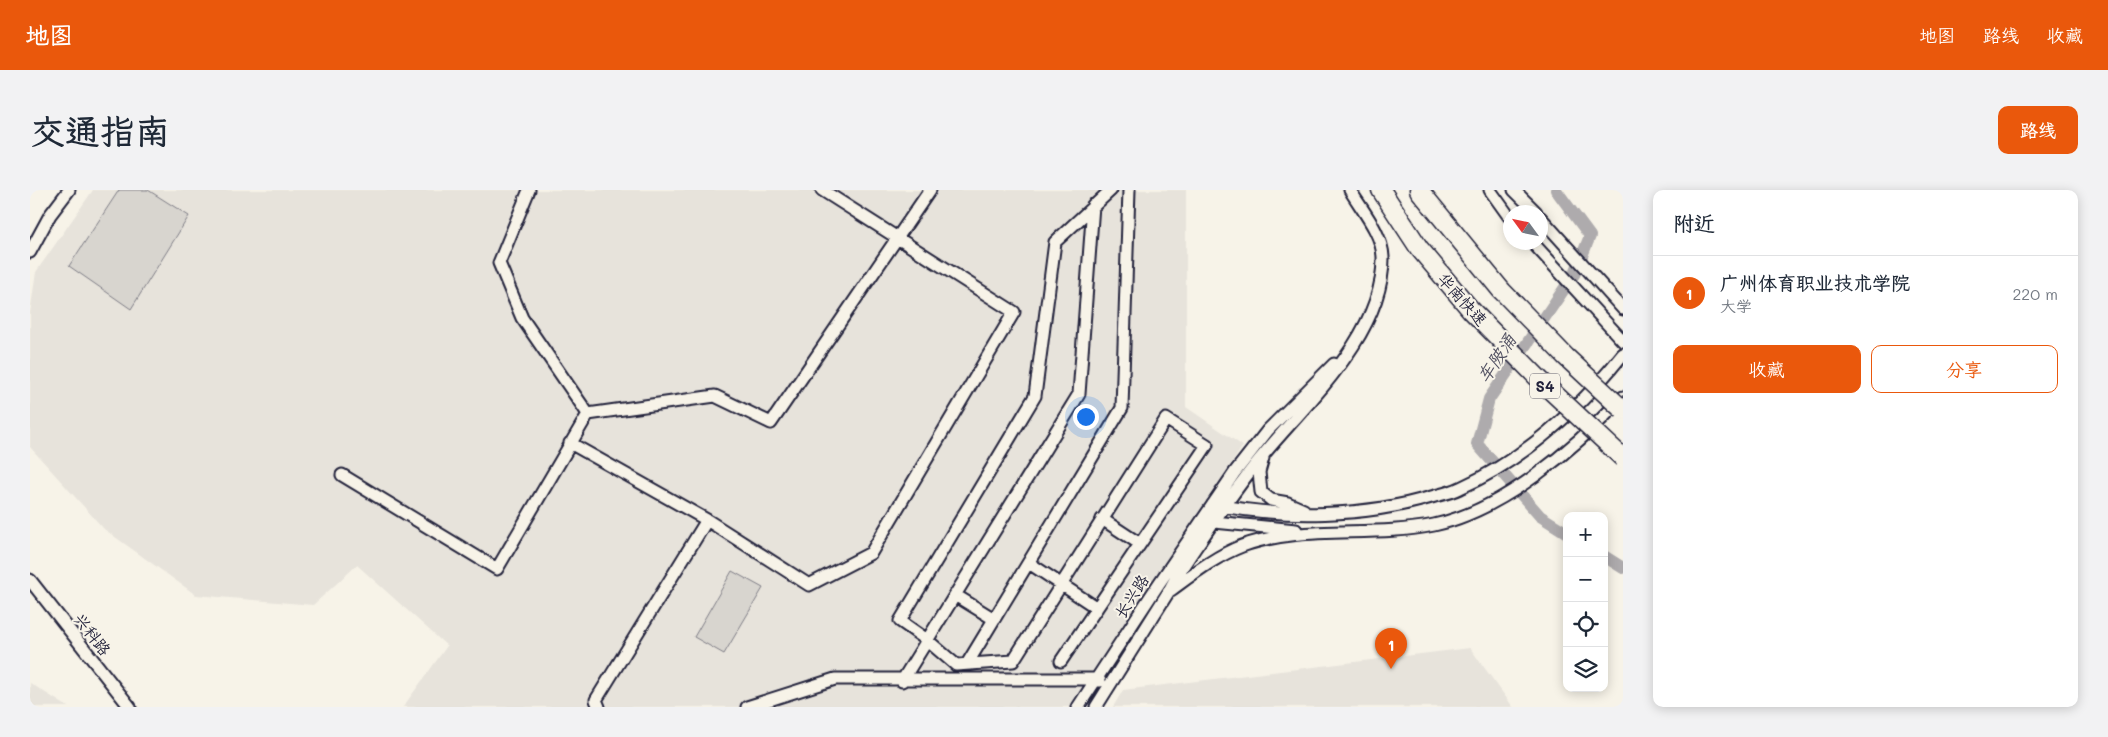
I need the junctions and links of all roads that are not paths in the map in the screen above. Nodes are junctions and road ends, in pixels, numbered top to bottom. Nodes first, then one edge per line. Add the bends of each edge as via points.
1 (69, 190) edge
2 (529, 190) edge
3 (822, 190) edge
4 (930, 190) edge
5 (1111, 190) edge
6 (1129, 190) edge
7 (1350, 190) edge
8 (1381, 190) edge
9 (1419, 190) edge
10 (1490, 190) edge
11 (1514, 190) edge
12 (1093, 205) junction
13 (1529, 205) edge
14 (1503, 208) edge
15 (1548, 226) edge
16 (896, 237) junction
17 (1539, 250) edge
18 (30, 252) edge
19 (1608, 292) junction
20 (1623, 296) edge
21 (1623, 309) edge
22 (1623, 340) edge
23 (1352, 348) junction
24 (1623, 354) edge
25 (1623, 397) edge
26 (1623, 410) edge
27 (588, 414) junction
28 (570, 444) junction
29 (1264, 454) junction
30 (1623, 458) edge
31 (342, 475) dead end
32 (1218, 505) junction
33 (1312, 513) junction
34 (1102, 519) junction
35 (1209, 519) junction
36 (706, 520) junction
37 (1320, 533) junction
38 (1140, 544) junction
39 (1028, 563) junction
40 (30, 580) edge
41 (1061, 585) junction
42 (1169, 591) junction
43 (955, 595) junction
44 (1097, 608) junction
45 (994, 619) junction
46 (927, 640) junction
47 (1061, 662) dead end
48 (967, 664) junction
49 (1096, 679) junction
50 (902, 681) junction
51 (1110, 684) junction
52 (130, 707) edge
53 (599, 707) edge
54 (747, 707) edge
55 (1078, 707) edge
56 (1096, 707) edge

1 - 18 street via 50,215
2 - 27 street via 500,263 522,318
3 - 16 street
4 - 16 street
5 - 12 street
6 - 39 street via 1122,408
7 - 23 street via 1379,239 1383,256 1375,299
8 - 30 highway, 华南快速 / S4, bridge via 1419,248 1471,310 1547,388
9 - 26 highway, S4, bridge via 1501,290
10 - 14 street
11 - 13 street
12 - 43 street via 1079,394
12 - 46 street via 1055,242 1036,396 900,621
15 - 19 street
16 - 27 street via 772,423 716,396
16 - 36 street via 1014,312 871,553 809,585
17 - 22 street
19 - 20 street
19 - 21 street
23 - 29 street via 1328,381
23 - 32 street via 1268,430
24 - 33 street via 1563,421 1502,465 1460,489 1408,504
25 - 37 street via 1577,442 1527,481 1472,512 1434,525 1361,533
27 - 28 street
28 - 31 street via 497,569
28 - 36 street
29 - 32 street
29 - 33 street via 1259,472 1261,492 1271,500
32 - 33 street via 1241,510
32 - 35 street, 长兴路
34 - 38 street
34 - 38 street via 1166,419 1206,445
34 - 41 street
35 - 37 street
35 - 42 street, 长兴路
35 - 49 street, 长兴路
36 - 53 street via 596,700
37 - 42 street via 1279,536 1242,547 1212,562
38 - 44 street
39 - 41 street
39 - 45 street
40 - 52 street, 兴科路
41 - 44 street
41 - 48 street via 1013,661
42 - 51 street, 长兴路
43 - 45 street
43 - 46 street
44 - 47 street
45 - 48 street
46 - 48 street via 956,666
46 - 50 street
49 - 50 street
49 - 51 street
49 - 55 street, 长兴路
50 - 54 street via 835,679
51 - 56 street, 长兴路

